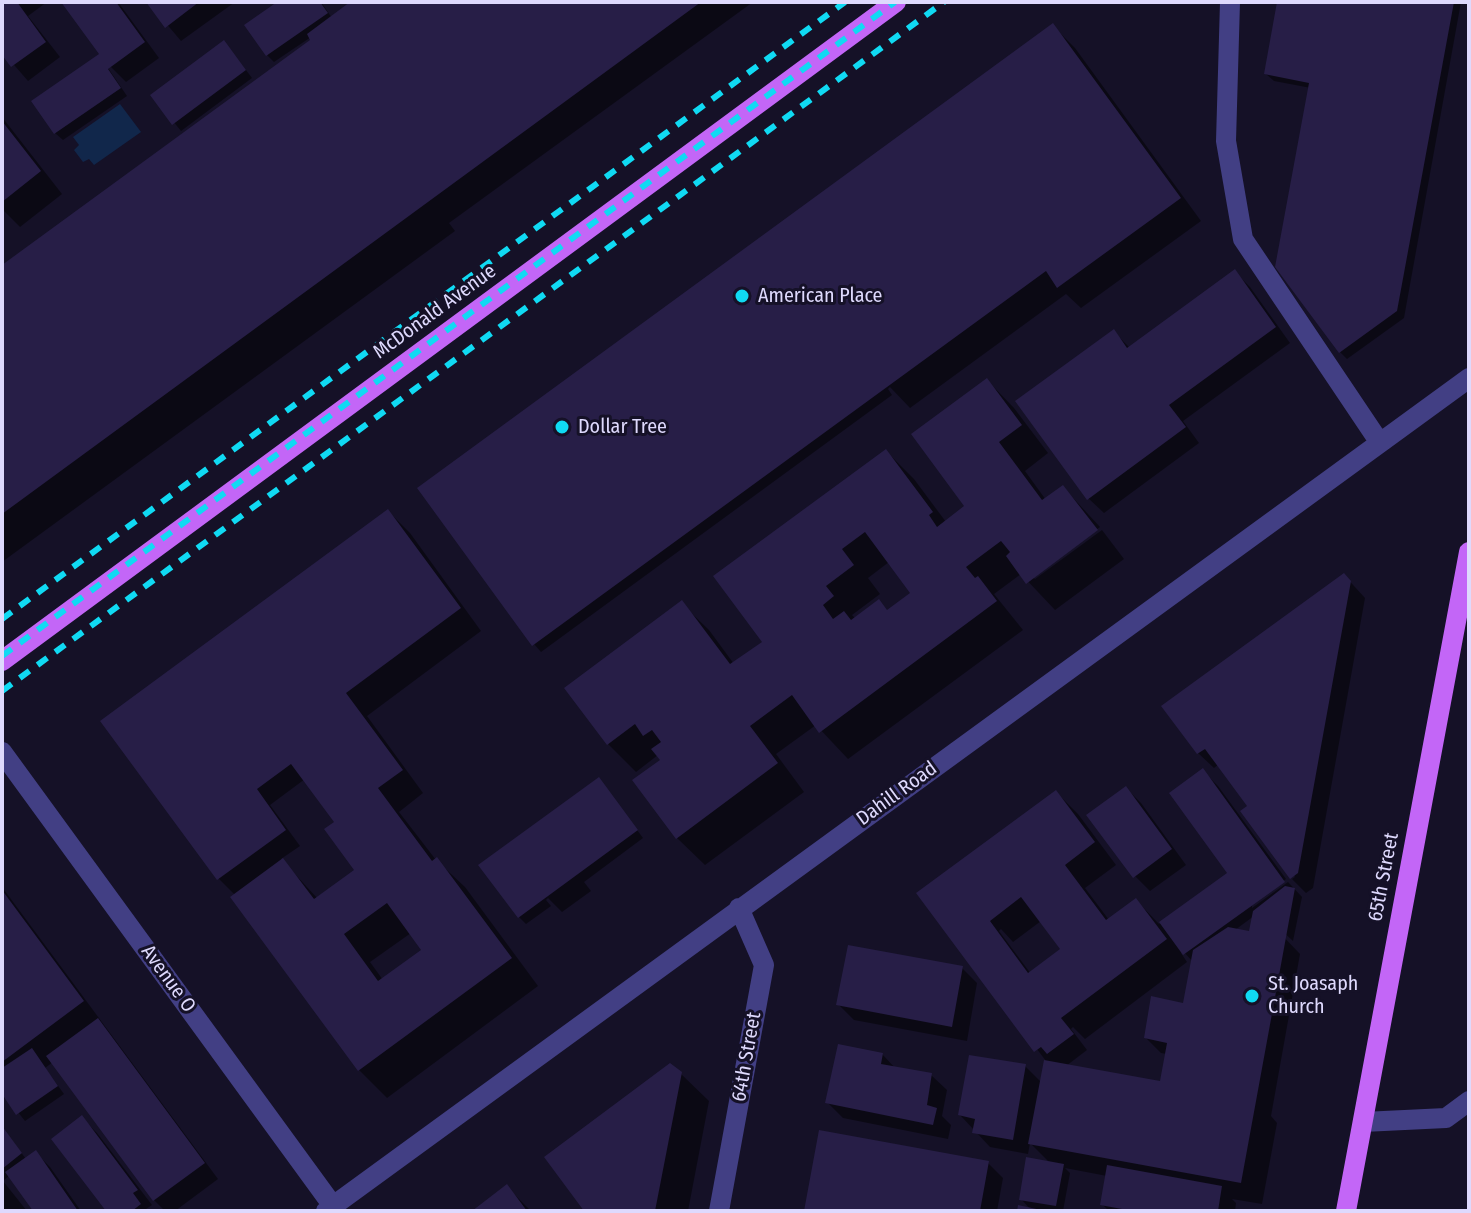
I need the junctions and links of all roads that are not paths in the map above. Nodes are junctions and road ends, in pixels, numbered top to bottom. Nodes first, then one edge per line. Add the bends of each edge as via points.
1 (896, 2) edge
2 (1230, 2) edge
3 (1469, 378) edge
4 (1380, 443) junction
5 (1469, 552) edge
6 (2, 661) edge
7 (2, 752) edge
8 (739, 908) junction
9 (1469, 1101) edge
10 (1363, 1122) junction
11 (330, 1208) edge
12 (719, 1211) edge
13 (1346, 1211) edge

1 - 6 main road, McDonald Avenue
2 - 4 street via 1226,141 1243,239
3 - 4 street, Dahill Road
4 - 8 street, Dahill Road
5 - 10 main road, 65th Street
7 - 11 street, Avenue O
8 - 11 street, Dahill Road
8 - 12 street, 64th Street via 764,965
9 - 10 street via 1446,1118
10 - 13 main road, 65th Street

